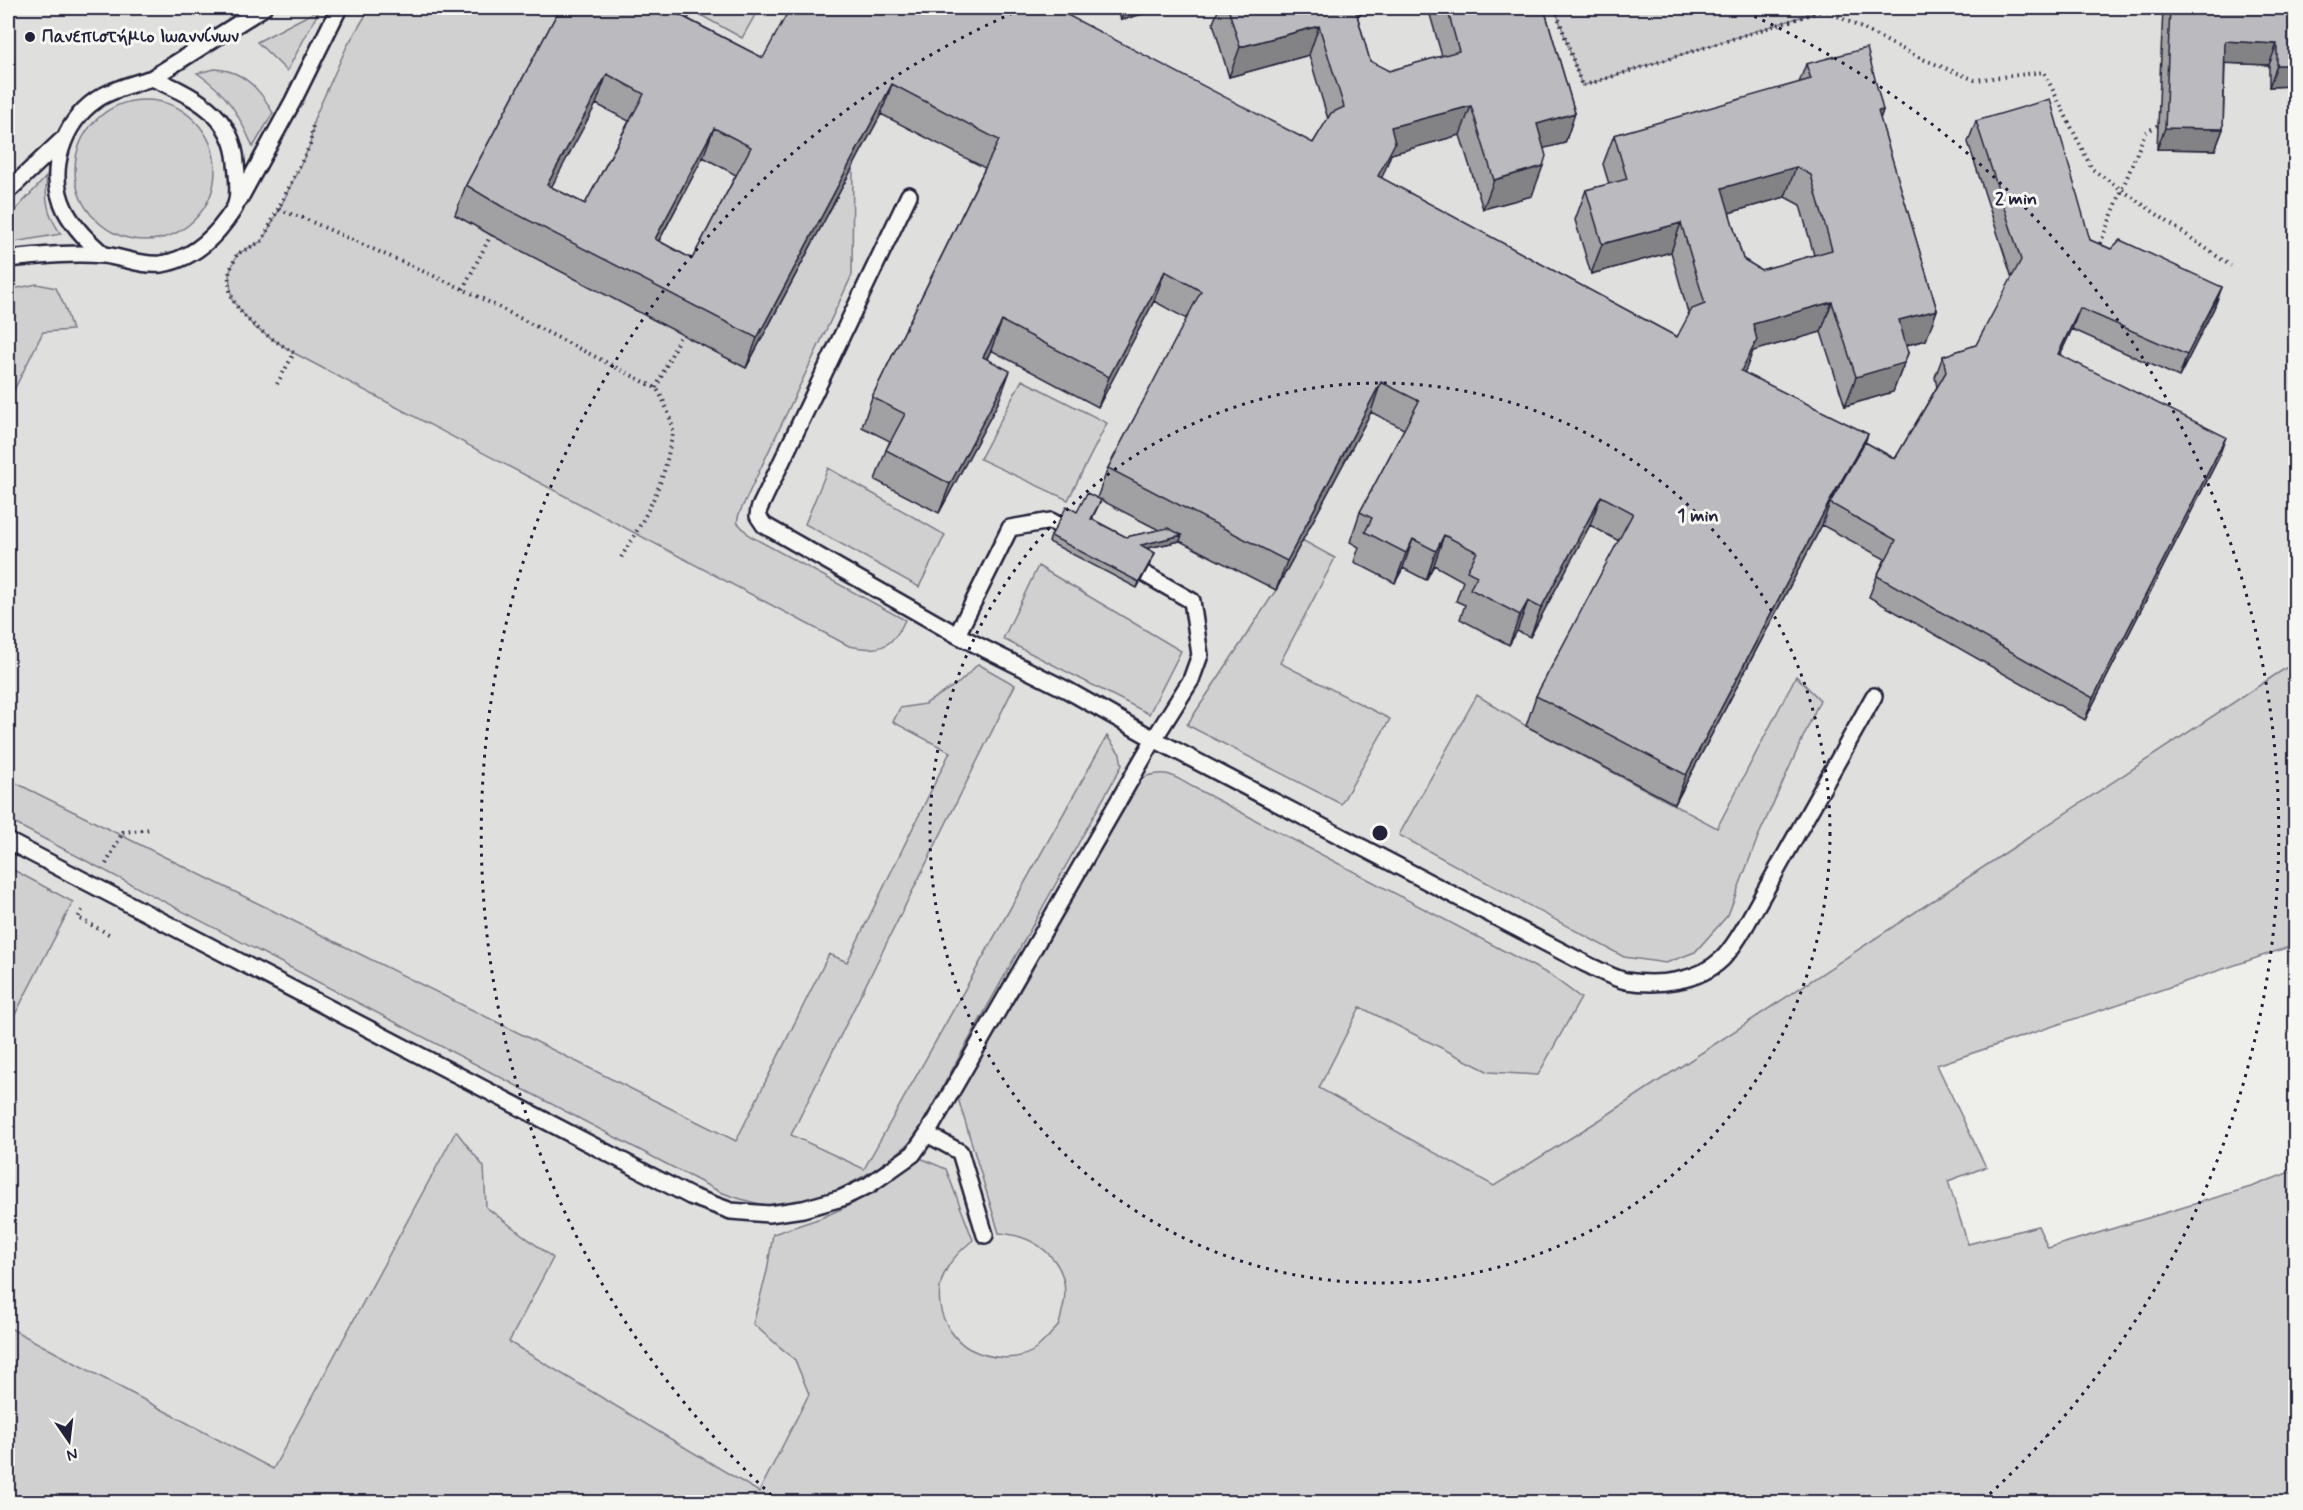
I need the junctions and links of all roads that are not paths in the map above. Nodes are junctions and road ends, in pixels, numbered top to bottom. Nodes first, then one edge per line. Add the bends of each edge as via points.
1 (263, 8) edge
2 (339, 8) edge
3 (152, 78) junction
4 (62, 140) junction
5 (8, 191) edge
6 (909, 195) dead end
7 (236, 205) junction
8 (104, 255) junction
9 (8, 259) edge
10 (1090, 543) edge
11 (1120, 560) edge
12 (957, 635) junction
13 (1874, 696) dead end
14 (1154, 739) junction
15 (8, 841) edge
16 (927, 1134) junction
17 (985, 1235) dead end

1 - 3 lane
2 - 7 lane
3 - 4 lane via 97,100 75,120
3 - 7 lane via 207,105 225,127 236,153
4 - 5 lane
4 - 8 lane via 57,179 64,209 81,235
6 - 12 lane via 758,516 764,525
7 - 8 lane via 208,241 186,257 161,264 132,263
8 - 9 lane
10 - 12 lane via 1051,521 1010,528
11 - 14 lane via 1192,601 1200,656 1191,680
12 - 14 lane
13 - 14 lane via 1733,947 1707,970 1674,981 1625,981 1611,975
14 - 16 lane
15 - 16 lane via 690,1196 731,1211 769,1214 842,1198 869,1185 913,1154
16 - 17 lane via 960,1152

